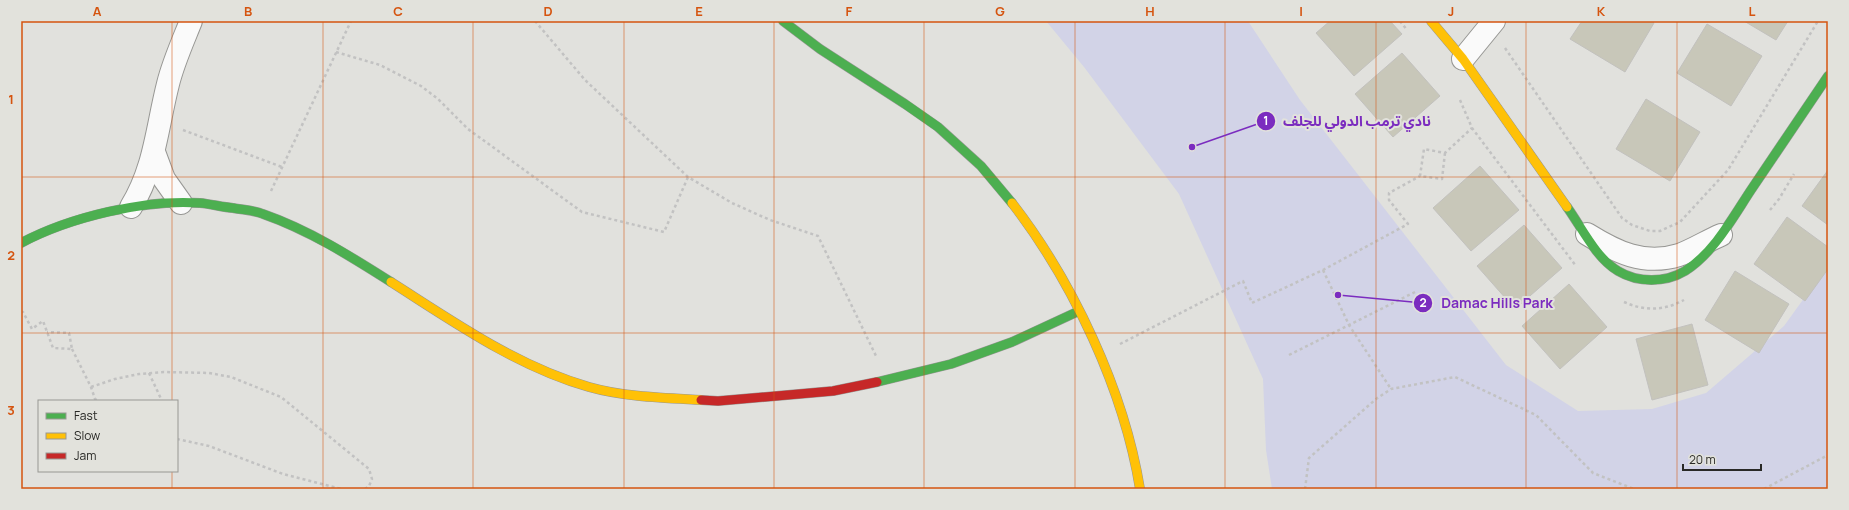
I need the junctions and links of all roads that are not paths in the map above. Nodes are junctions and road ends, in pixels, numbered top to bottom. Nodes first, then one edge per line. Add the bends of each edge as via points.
1 (191, 21) edge
2 (783, 21) edge
3 (1431, 21) edge
4 (1492, 24) edge
5 (1463, 59) junction
6 (1828, 76) edge
7 (154, 152) junction
8 (181, 203) junction
9 (131, 207) junction
10 (1587, 234) joint
11 (1720, 235) joint
12 (21, 244) edge
13 (1079, 311) junction
14 (1140, 489) edge

1 - 7 street via 168,83
2 - 13 street via 819,48 896,97 954,140 1004,191 1046,250
3 - 5 street
4 - 5 street
5 - 10 street
6 - 11 street
7 - 8 street via 164,179
7 - 9 street via 145,181
8 - 9 street
8 - 13 street via 200,203 261,213 294,226 338,248 471,333 528,365 590,387 655,398 718,401 833,391 888,380 951,364 1012,342
9 - 12 street via 94,215 36,235
10 - 11 street via 1627,256 1645,259 1680,255
13 - 14 street via 1099,354 1121,413

